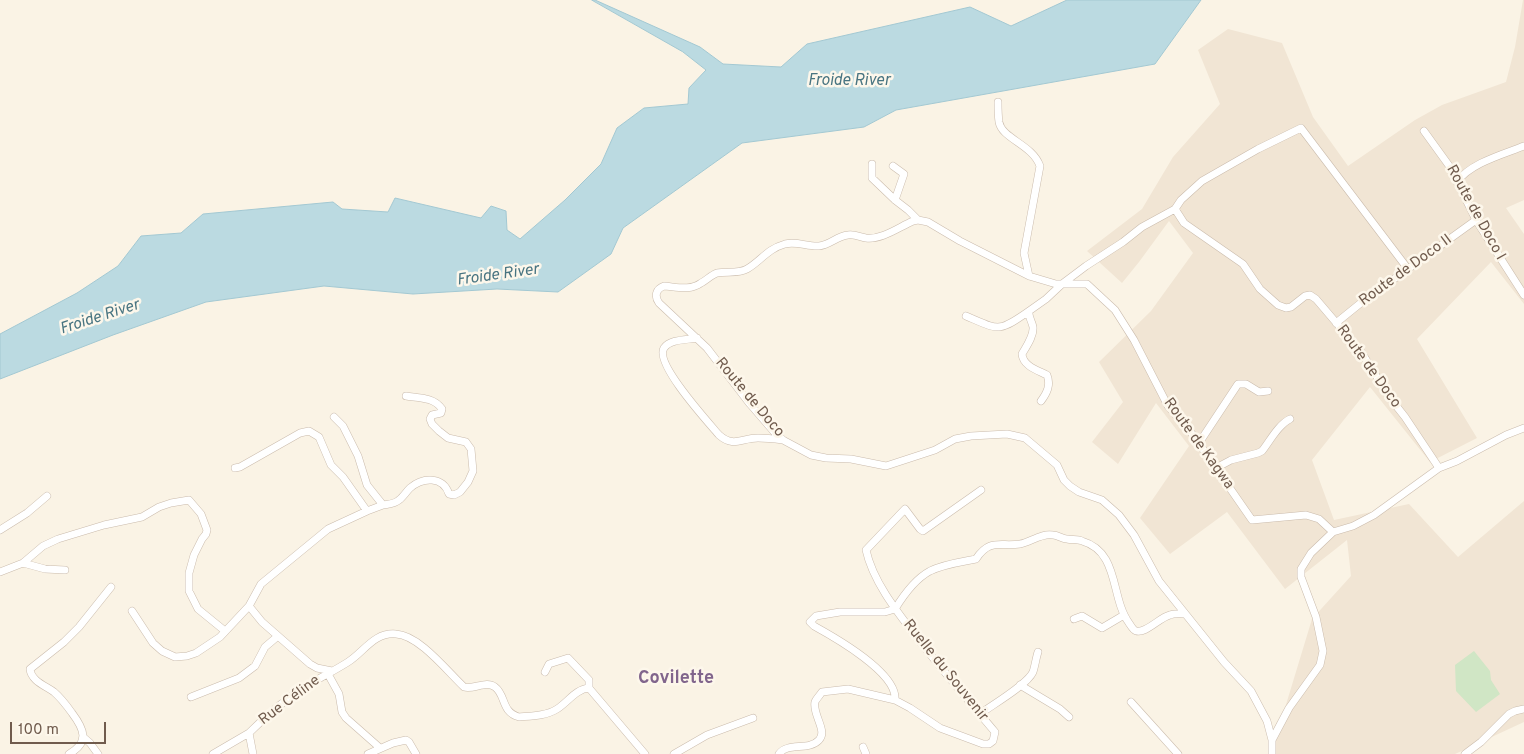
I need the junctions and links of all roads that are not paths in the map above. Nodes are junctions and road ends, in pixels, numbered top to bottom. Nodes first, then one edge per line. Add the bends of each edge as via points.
1 (998, 102) dead end
2 (1424, 131) dead end
3 (1524, 146) edge
4 (872, 164) dead end
5 (893, 166) dead end
6 (1457, 182) junction
7 (895, 200) junction
8 (1175, 209) junction
9 (918, 220) junction
10 (1476, 220) junction
11 (1408, 269) junction
12 (1029, 276) junction
13 (1062, 284) junction
14 (1524, 295) edge
15 (1029, 311) junction
16 (966, 316) dead end
17 (1336, 323) junction
18 (697, 338) junction
19 (1268, 391) dead end
20 (406, 396) dead end
21 (1041, 401) dead end
22 (334, 417) dead end
23 (1290, 419) dead end
24 (1524, 428) edge
25 (783, 440) junction
26 (1199, 443) junction
27 (235, 468) dead end
28 (1216, 468) junction
29 (1439, 468) junction
30 (981, 490) dead end
31 (47, 496) dead end
32 (384, 506) junction
33 (366, 511) junction
34 (0, 530) edge
35 (1333, 532) junction
36 (22, 563) junction
37 (65, 570) dead end
38 (0, 572) edge
39 (111, 588) dead end
40 (249, 606) junction
41 (895, 609) junction
42 (132, 611) dead end
43 (1185, 614) junction
44 (1124, 615) junction
45 (1074, 618) dead end
46 (224, 630) junction
47 (278, 636) junction
48 (1038, 652) dead end
49 (545, 672) dead end
50 (328, 673) junction
51 (1020, 685) junction
52 (589, 688) junction
53 (191, 697) dead end
54 (895, 700) junction
55 (1130, 702) dead end
56 (1524, 709) edge
57 (980, 714) junction
58 (1069, 717) dead end
59 (753, 718) dead end
60 (249, 733) junction
61 (83, 738) junction
62 (1272, 740) junction
63 (380, 748) junction
64 (69, 754) edge
65 (98, 754) edge
66 (213, 754) edge
67 (254, 754) edge
68 (368, 754) edge
69 (416, 754) edge
70 (645, 754) edge
71 (674, 754) edge
72 (779, 754) edge
73 (1178, 754) edge
74 (1272, 754) edge
75 (1465, 754) edge

1 - 12 street via 999,123 1004,132 1032,152 1040,166 1024,254
2 - 6 street, Route de Doco I
3 - 6 street via 1468,171
4 - 7 street via 872,178
5 - 7 street via 904,174
6 - 10 street, Route de Doco I
7 - 9 street
8 - 11 street via 1202,181 1300,128
8 - 13 street via 1142,227
8 - 17 street, Route de Doco via 1184,223 1243,264 1260,289 1278,304 1291,307 1310,295
9 - 12 street via 928,222
9 - 18 street, Route de Doco via 874,238 848,235 819,246 786,244 765,254 745,270 715,274 695,287 660,288 656,299
10 - 11 street, Route de Doco II
10 - 14 street, Route de Doco I
11 - 17 street, Route de Doco II
12 - 13 street, Route de Kagwa
13 - 15 street
13 - 26 street, Route de Kagwa via 1087,284 1115,310 1168,406
15 - 16 street via 1004,327 993,327
15 - 21 street via 1033,331 1022,358 1047,375 1048,389
17 - 29 street, Route de Doco via 1362,353
18 - 25 street, Route de Doco
18 - 25 street via 664,347 662,358 680,388 719,436 736,442 756,438
19 - 26 street via 1259,392 1246,384 1238,384
20 - 32 street via 439,405 442,409 432,415 432,424 448,438 466,442 471,449 473,471 468,482 454,495 449,494 444,485 430,479 410,488 397,502
22 - 32 street via 343,426 358,456 367,485
23 - 28 street via 1262,451
24 - 29 street
25 - 43 street, Route de Doco via 811,455 886,466 935,450 955,439 1007,434 1025,438 1057,464 1070,486 1102,500 1119,515 1158,581
26 - 28 street, Route de Kagwa
27 - 33 street via 309,431 319,437 331,464 344,477
28 - 35 street, Route de Kagwa via 1252,520 1306,515 1319,519
29 - 35 street via 1374,515
30 - 41 street, Ruelle du Souvenir via 923,531 905,509 866,550 869,564
31 - 34 street
32 - 33 street
33 - 40 street via 328,529 261,584
35 - 62 street via 1311,553 1301,569 1323,651 1320,665 1289,708
36 - 37 street
36 - 38 street
36 - 46 street via 58,539 142,517 159,507 189,500 207,530 194,555 189,591 198,609
39 - 61 street via 64,642 30,669 33,677 68,706 81,724
40 - 46 street
40 - 47 street
41 - 44 street via 929,572 976,559 988,546 1019,544 1052,535 1082,540 1096,547 1106,558
41 - 54 street via 840,612 816,616 810,622 859,652 882,674 893,690
41 - 57 street, Ruelle du Souvenir
42 - 46 street via 153,642 175,657 196,653 220,637
43 - 44 street via 1170,614 1138,632
43 - 62 street, Route de Doco via 1251,691
44 - 45 street via 1102,628 1082,616
47 - 50 street via 310,664
47 - 53 street via 265,647 255,666 240,678
48 - 51 street via 1032,672
49 - 52 street via 549,664 568,658 589,680
50 - 52 street, Rue Céline via 350,662 372,640 384,634 396,634 414,639 464,687 494,686 514,716 550,713 583,688
50 - 60 street, Rue Céline via 273,710
50 - 63 street via 340,694 346,718
51 - 57 street
51 - 58 street
52 - 70 street
54 - 57 street, Ruelle du Souvenir via 940,728 989,744 994,741 995,732
54 - 72 street via 848,689 822,692 815,701 822,733 820,740 784,749
55 - 73 street
56 - 75 street via 1510,714
59 - 71 street via 707,735
60 - 66 street
60 - 67 street, Rue Céline
61 - 64 street
61 - 65 street
62 - 74 street
63 - 68 street
63 - 69 street via 406,740

